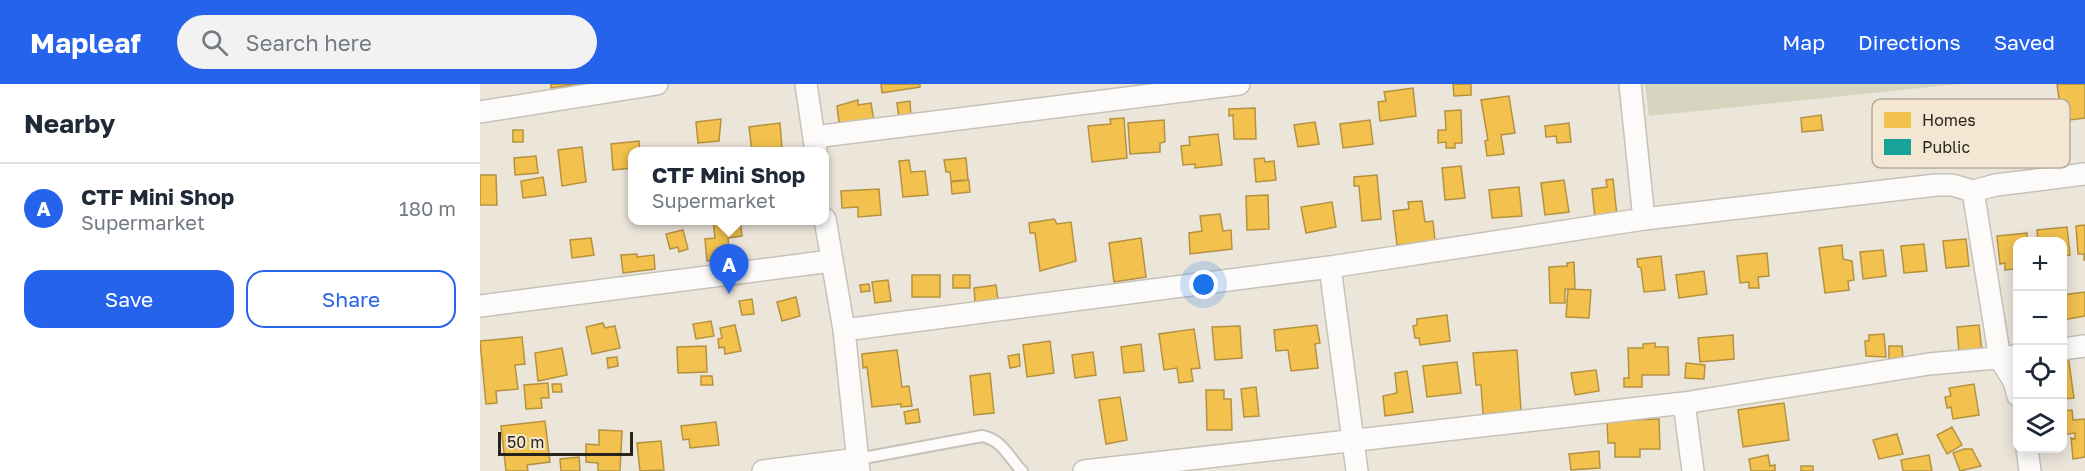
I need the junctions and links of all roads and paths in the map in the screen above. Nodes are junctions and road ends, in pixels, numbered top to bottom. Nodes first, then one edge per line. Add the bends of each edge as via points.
1 (657, 84) edge
2 (806, 84) edge
3 (1239, 84) edge
4 (1630, 84) edge
5 (480, 112) edge
6 (815, 144) edge
7 (2085, 174) edge
8 (1973, 191) junction
9 (1644, 219) junction
10 (826, 225) edge
11 (831, 261) junction
12 (1330, 267) junction
13 (480, 306) edge
14 (844, 330) junction
15 (2085, 346) edge
16 (2067, 348) edge
17 (2008, 358) edge
18 (2013, 381) edge
19 (1684, 403) junction
20 (1353, 442) junction
21 (2028, 453) edge
22 (858, 465) edge
23 (762, 471) edge
24 (1022, 471) edge
25 (1084, 471) edge
26 (1357, 471) edge
27 (1692, 471) edge
28 (2030, 471) edge

1 - 5 street
2 - 6 street
3 - 6 street
4 - 9 street
7 - 8 street
8 - 9 street via 1936,185
8 - 17 street
9 - 12 street
10 - 11 street
11 - 13 street
11 - 14 street
12 - 14 street
12 - 20 street
14 - 22 street
15 - 16 street
17 - 18 street
17 - 19 street via 1929,364
19 - 20 street
19 - 27 street
20 - 25 street
20 - 26 street
21 - 28 street
22 - 23 street
22 - 24 lane via 982,436 1000,443

